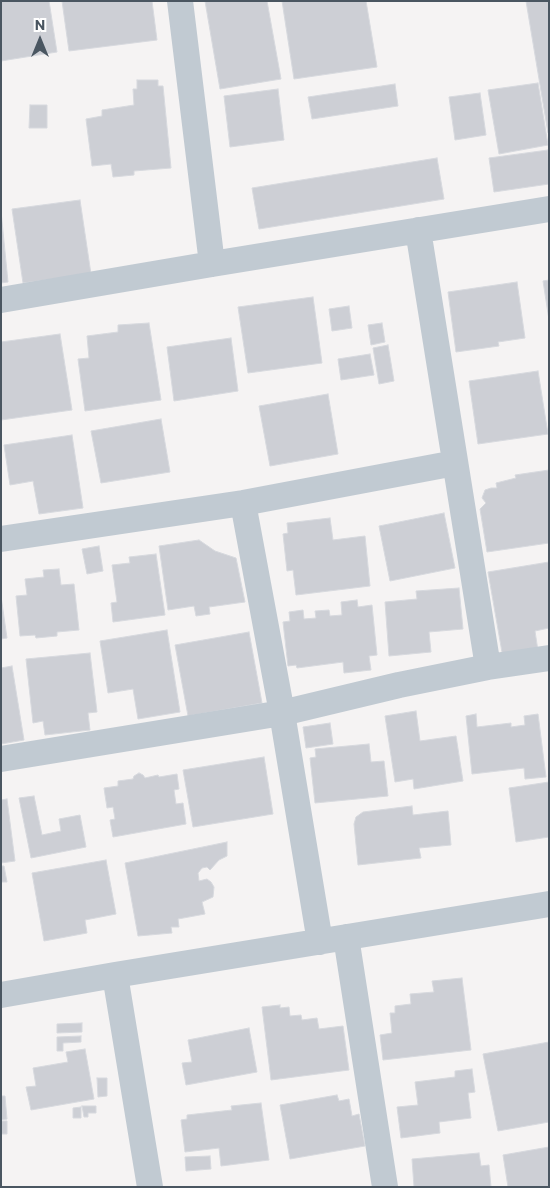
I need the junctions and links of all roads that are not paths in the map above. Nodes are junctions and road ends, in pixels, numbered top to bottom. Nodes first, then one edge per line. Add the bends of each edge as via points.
1 (180, 1) edge
2 (549, 209) edge
3 (418, 230) junction
4 (212, 264) junction
5 (1, 300) edge
6 (456, 463) junction
7 (243, 503) junction
8 (1, 539) edge
9 (549, 658) edge
10 (488, 667) junction
11 (282, 713) junction
12 (1, 759) edge
13 (549, 904) edge
14 (346, 937) junction
15 (320, 942) junction
16 (115, 975) junction
17 (1, 995) edge
18 (150, 1187) edge
19 (385, 1187) edge

1 - 4 street
2 - 3 street
3 - 4 street
3 - 6 street
4 - 5 street
6 - 7 street
6 - 10 street
7 - 8 street
7 - 11 street
9 - 10 street
10 - 11 street via 399,684
11 - 12 street
11 - 15 street
13 - 14 street
14 - 15 street
14 - 19 street
15 - 16 street
16 - 17 street
16 - 18 street

